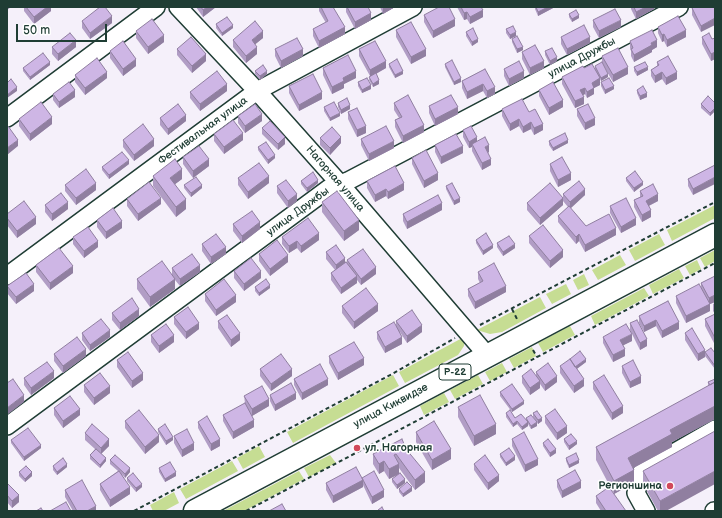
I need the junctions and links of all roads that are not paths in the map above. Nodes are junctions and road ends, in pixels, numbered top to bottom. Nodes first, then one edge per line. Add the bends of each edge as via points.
1 (156, 7) edge
2 (178, 7) edge
3 (413, 7) edge
4 (678, 7) edge
5 (257, 91) junction
6 (7, 118) edge
7 (340, 184) junction
8 (715, 235) edge
9 (7, 276) edge
10 (487, 355) junction
11 (7, 426) edge
12 (715, 429) edge
13 (195, 511) edge
14 (646, 511) edge

1 - 6 street
2 - 5 street, Нагорная улица
3 - 5 street, Фестивальная улица
4 - 7 street, улица Дружбы
5 - 7 street, Нагорная улица
5 - 9 street, Фестивальная улица
7 - 10 street, Нагорная улица
7 - 11 street, улица Дружбы via 328,189
8 - 10 main road, улица Киквидзе / Р-22
10 - 13 main road, улица Киквидзе / Р-22
12 - 14 street via 642,471 636,493

